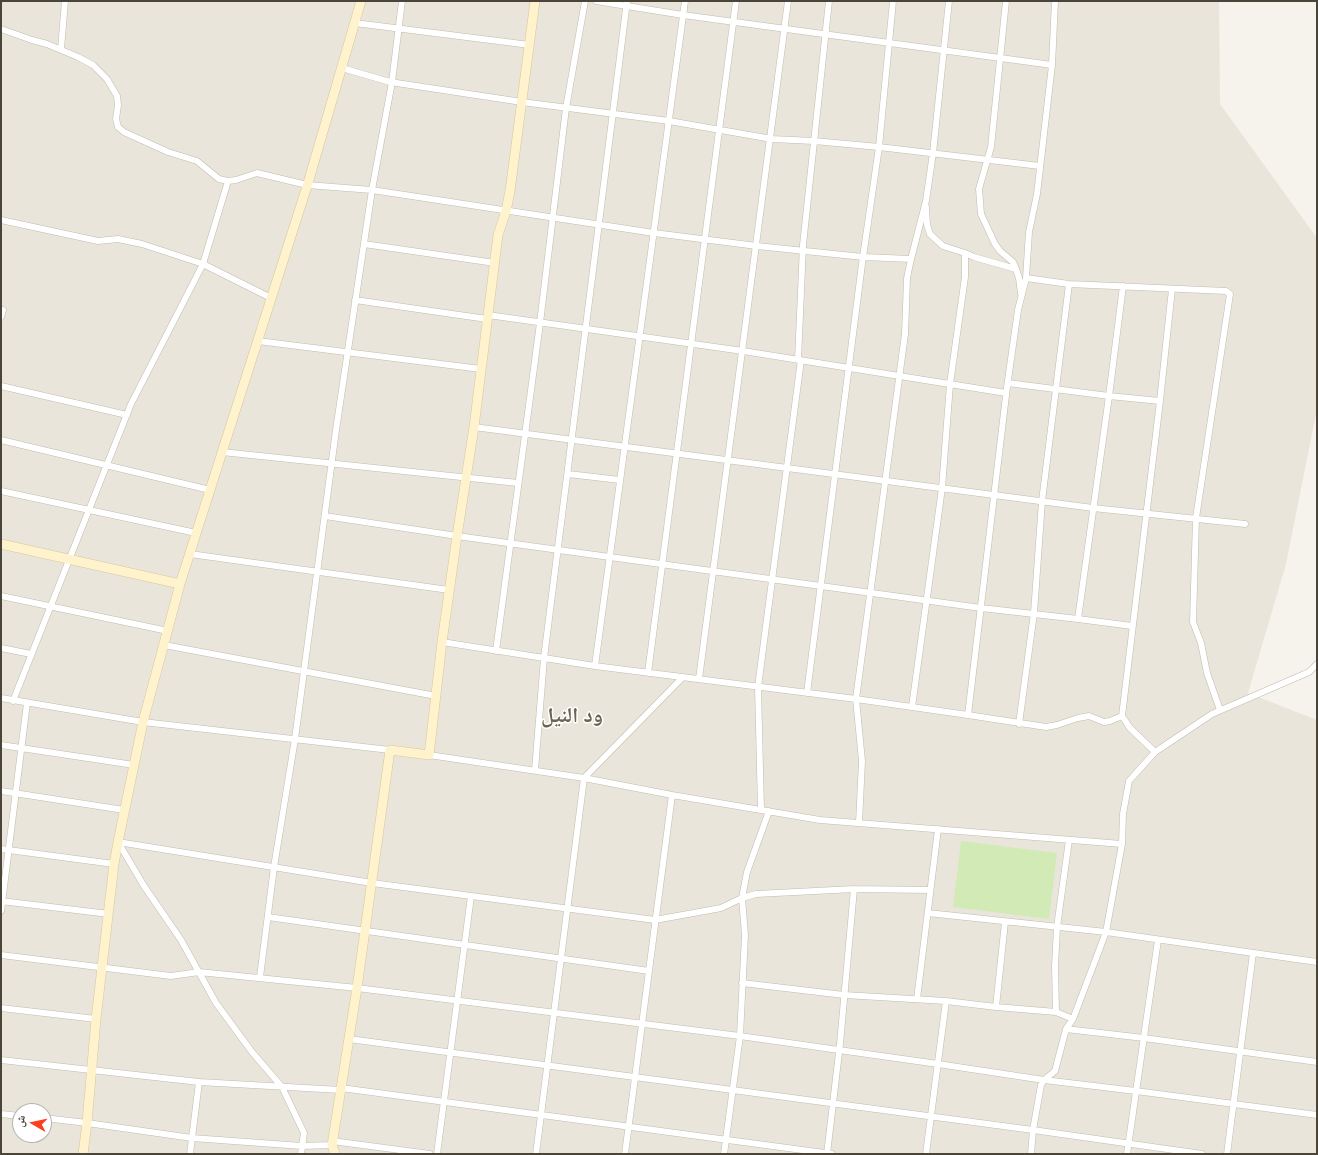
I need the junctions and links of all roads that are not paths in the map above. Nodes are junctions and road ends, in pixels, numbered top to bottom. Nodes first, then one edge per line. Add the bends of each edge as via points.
1 (65, 1) edge
2 (361, 1) edge
3 (402, 1) edge
4 (536, 1) edge
5 (585, 1) edge
6 (596, 1) edge
7 (685, 1) edge
8 (736, 1) edge
9 (788, 1) edge
10 (829, 1) edge
11 (893, 1) edge
12 (950, 1) edge
13 (1006, 1) edge
14 (1055, 1) edge
15 (627, 3) edge
16 (683, 15) junction
17 (733, 22) junction
18 (355, 23) junction
19 (398, 28) junction
20 (785, 28) junction
21 (1, 29) edge
22 (826, 34) junction
23 (890, 42) junction
24 (530, 44) junction
25 (61, 50) junction
26 (944, 51) junction
27 (1000, 58) junction
28 (1052, 65) junction
29 (342, 68) junction
30 (392, 82) junction
31 (522, 102) junction
32 (566, 108) junction
33 (613, 114) junction
34 (669, 121) junction
35 (719, 130) junction
36 (771, 138) junction
37 (814, 141) junction
38 (879, 147) junction
39 (933, 153) junction
40 (987, 160) junction
41 (1040, 166) junction
42 (228, 181) junction
43 (307, 185) junction
44 (372, 190) junction
45 (926, 201) junction
46 (506, 211) junction
47 (553, 218) junction
48 (1, 220) edge
49 (599, 225) junction
50 (654, 233) junction
51 (705, 240) junction
52 (364, 244) junction
53 (756, 246) junction
54 (802, 251) junction
55 (964, 252) junction
56 (863, 257) junction
57 (911, 259) junction
58 (495, 263) junction
59 (203, 264) junction
60 (1016, 269) junction
61 (1026, 278) junction
62 (1069, 284) junction
63 (1123, 286) junction
64 (1172, 289) junction
65 (271, 298) junction
66 (1021, 298) junction
67 (355, 300) junction
68 (2, 310) dead end
69 (1, 317) edge
70 (488, 317) junction
71 (540, 323) junction
72 (586, 329) junction
73 (640, 337) junction
74 (258, 341) junction
75 (691, 344) junction
76 (742, 351) junction
77 (348, 352) junction
78 (799, 360) junction
79 (849, 368) junction
80 (481, 369) junction
81 (899, 376) junction
82 (1008, 383) junction
83 (950, 384) junction
84 (1, 386) edge
85 (1056, 389) junction
86 (1006, 393) junction
87 (1109, 396) junction
88 (1160, 401) junction
89 (127, 415) junction
90 (474, 427) junction
91 (525, 434) junction
92 (1, 440) edge
93 (572, 440) junction
94 (625, 447) junction
95 (222, 452) junction
96 (677, 454) junction
97 (728, 460) junction
98 (332, 464) junction
99 (107, 465) junction
100 (787, 468) junction
101 (568, 474) junction
102 (835, 474) junction
103 (466, 478) junction
104 (620, 480) junction
105 (885, 480) junction
106 (518, 484) junction
107 (942, 488) junction
108 (210, 490) junction
109 (1, 491) edge
110 (995, 494) junction
111 (1042, 501) junction
112 (1093, 508) junction
113 (89, 510) junction
114 (1147, 513) junction
115 (325, 516) junction
116 (1196, 518) junction
117 (1245, 524) dead end
118 (196, 533) junction
119 (457, 536) junction
120 (510, 543) junction
121 (1, 544) edge
122 (558, 550) junction
123 (190, 554) junction
124 (610, 557) junction
125 (69, 559) junction
126 (662, 564) junction
127 (317, 571) junction
128 (714, 571) junction
129 (772, 579) junction
130 (180, 584) junction
131 (821, 585) junction
132 (449, 590) junction
133 (870, 592) junction
134 (1, 596) edge
135 (927, 600) junction
136 (51, 606) junction
137 (981, 608) junction
138 (1034, 613) junction
139 (1078, 619) junction
140 (1132, 626) junction
141 (168, 631) junction
142 (442, 642) junction
143 (164, 645) junction
144 (1, 648) edge
145 (496, 651) junction
146 (32, 654) junction
147 (544, 658) junction
148 (1317, 664) edge
149 (595, 666) junction
150 (304, 671) junction
151 (648, 673) junction
152 (683, 677) junction
153 (699, 679) junction
154 (758, 687) junction
155 (807, 693) junction
156 (436, 696) junction
157 (1, 698) edge
158 (856, 699) junction
159 (13, 701) junction
160 (27, 703) junction
161 (912, 708) junction
162 (1220, 710) junction
163 (968, 715) junction
164 (1122, 716) junction
165 (143, 722) junction
166 (1019, 724) junction
167 (295, 739) junction
168 (1, 745) edge
169 (22, 748) junction
170 (390, 750) junction
171 (1156, 752) junction
172 (429, 755) junction
173 (134, 764) junction
174 (535, 770) junction
175 (584, 778) junction
176 (1, 791) edge
177 (16, 793) junction
178 (672, 795) junction
179 (761, 809) junction
180 (124, 810) junction
181 (769, 810) junction
182 (859, 823) junction
183 (938, 829) junction
184 (1069, 840) junction
185 (118, 842) junction
186 (1122, 844) junction
187 (1, 849) edge
188 (9, 850) junction
189 (114, 864) junction
190 (274, 867) junction
191 (372, 883) junction
192 (854, 889) junction
193 (930, 890) junction
194 (471, 896) junction
195 (742, 898) junction
196 (2, 902) edge
197 (568, 909) junction
198 (1, 911) edge
199 (928, 913) junction
200 (109, 914) junction
201 (268, 917) junction
202 (655, 920) junction
203 (1005, 922) junction
204 (1057, 927) junction
205 (365, 931) junction
206 (1106, 932) junction
207 (1158, 940) junction
208 (464, 945) junction
209 (1253, 953) junction
210 (1, 955) edge
211 (561, 958) junction
212 (1317, 962) edge
213 (103, 967) junction
214 (649, 971) junction
215 (199, 972) junction
216 (260, 977) junction
217 (742, 983) junction
218 (357, 988) junction
219 (844, 996) junction
220 (917, 999) junction
221 (457, 1000) junction
222 (946, 1001) junction
223 (996, 1007) junction
224 (1, 1008) edge
225 (1056, 1012) junction
226 (554, 1013) junction
227 (96, 1019) junction
228 (1073, 1019) junction
229 (642, 1024) junction
230 (1066, 1029) junction
231 (740, 1036) junction
232 (1144, 1038) junction
233 (349, 1039) junction
234 (839, 1050) junction
235 (1240, 1052) junction
236 (450, 1053) junction
237 (1, 1060) edge
238 (1317, 1062) edge
239 (938, 1064) junction
240 (547, 1066) junction
241 (92, 1070) junction
242 (635, 1078) junction
243 (1044, 1080) junction
244 (199, 1082) junction
245 (282, 1087) junction
246 (341, 1089) junction
247 (732, 1091) junction
248 (1136, 1091) junction
249 (444, 1102) junction
250 (833, 1104) junction
251 (1233, 1104) junction
252 (1, 1114) edge
253 (12, 1115) edge
254 (541, 1115) junction
255 (1317, 1115) edge
256 (931, 1117) junction
257 (52, 1119) edge
258 (87, 1123) junction
259 (628, 1127) junction
260 (1033, 1130) junction
261 (192, 1138) junction
262 (726, 1140) junction
263 (1128, 1144) junction
264 (302, 1146) junction
265 (333, 1147) edge
266 (83, 1154) edge
267 (190, 1154) edge
268 (301, 1154) edge
269 (430, 1154) edge
270 (437, 1154) edge
271 (536, 1154) edge
272 (625, 1154) edge
273 (724, 1154) edge
274 (829, 1154) edge
275 (926, 1154) edge
276 (1031, 1154) edge
277 (1127, 1154) edge
278 (1202, 1154) edge
279 (1227, 1154) edge

1 - 25 street
2 - 18 street
3 - 19 street
4 - 24 street
5 - 32 street
6 - 15 street
7 - 16 street
8 - 17 street
9 - 20 street
10 - 22 street
11 - 23 street
12 - 26 street
13 - 27 street
14 - 28 street
15 - 16 street
15 - 33 street
16 - 17 street
16 - 34 street
17 - 20 street
17 - 35 street
18 - 19 street
18 - 29 street
19 - 24 street
19 - 30 street
20 - 22 street
20 - 36 street
21 - 25 street
22 - 23 street
22 - 37 street
23 - 26 street
23 - 38 street
24 - 31 street
25 - 42 street via 93,65 107,79 117,96 116,119 118,127 124,132 168,152 197,161 219,179
26 - 27 street
26 - 39 street
27 - 28 street
27 - 40 street
28 - 41 street
29 - 30 street
29 - 43 street
30 - 31 street
30 - 44 street
31 - 32 street
31 - 46 street
32 - 33 street
32 - 47 street
33 - 34 street
33 - 49 street
34 - 35 street
34 - 50 street
35 - 36 street
35 - 51 street
36 - 37 street
36 - 53 street
37 - 38 street
37 - 54 street
38 - 39 street
38 - 56 street
39 - 40 street
39 - 45 street
40 - 41 street
40 - 60 street via 979,189 981,214 995,244 1013,262
41 - 61 street via 1029,232
42 - 43 street via 256,172
42 - 59 street
43 - 44 street
43 - 65 street
44 - 46 street
44 - 52 street
45 - 55 street via 930,234 943,246
45 - 57 street
46 - 47 street
46 - 58 street via 498,235
47 - 49 street
47 - 71 street
48 - 59 street via 98,241 118,238
49 - 50 street
49 - 72 street
50 - 51 street
50 - 73 street
51 - 53 street
51 - 75 street
52 - 58 street
52 - 67 street
53 - 54 street
53 - 76 street
54 - 56 street
54 - 78 street
55 - 60 street
55 - 83 street via 965,277
56 - 57 street
56 - 79 street
57 - 81 street via 907,278 905,334
58 - 70 street
59 - 65 street
59 - 89 street
60 - 66 street
61 - 62 street
61 - 66 street
62 - 63 street
62 - 85 street
63 - 64 street
63 - 87 street
64 - 88 street
64 - 116 street via 1226,291 1230,294
65 - 74 street
66 - 82 street
67 - 70 street
67 - 77 street
68 - 69 street
70 - 71 street
70 - 80 street
71 - 72 street
71 - 91 street
72 - 73 street
72 - 93 street
73 - 75 street
73 - 94 street
74 - 77 street
74 - 95 street
75 - 76 street
75 - 96 street
76 - 78 street
76 - 97 street
77 - 80 street
77 - 98 street
78 - 79 street
78 - 100 street
79 - 81 street
79 - 102 street
80 - 90 street
81 - 83 street
81 - 105 street
82 - 85 street
82 - 86 street
83 - 86 street
83 - 107 street
84 - 89 street
85 - 87 street
85 - 111 street
86 - 110 street
87 - 88 street
87 - 112 street
88 - 114 street
89 - 99 street
90 - 91 street
90 - 103 street
91 - 93 street
91 - 106 street
92 - 99 street
93 - 94 street
93 - 101 street
94 - 96 street
94 - 104 street
95 - 98 street
95 - 108 street
96 - 97 street
96 - 126 street
97 - 100 street
97 - 128 street
98 - 103 street
98 - 115 street
99 - 108 street
99 - 113 street
100 - 102 street
100 - 129 street
101 - 104 street
101 - 122 street
102 - 105 street
102 - 131 street
103 - 106 street
103 - 119 street
104 - 124 street
105 - 107 street
105 - 133 street
106 - 120 street
107 - 110 street
107 - 135 street
108 - 118 street
109 - 113 street
110 - 111 street
110 - 137 street
111 - 112 street
111 - 138 street
112 - 114 street
112 - 139 street
113 - 118 street
113 - 125 street
114 - 116 street
114 - 140 street
115 - 119 street
115 - 127 street
116 - 117 street
116 - 162 street via 1193,622
118 - 123 street
119 - 120 street
119 - 132 street
120 - 122 street
120 - 145 street
121 - 125 street
122 - 124 street
122 - 147 street
123 - 127 street
123 - 130 street
124 - 126 street
124 - 149 street
125 - 130 street
125 - 136 street
126 - 128 street
126 - 151 street
127 - 132 street
127 - 150 street
128 - 129 street
128 - 153 street
129 - 131 street
129 - 154 street
130 - 141 street
131 - 133 street
131 - 155 street
132 - 142 street
133 - 135 street
133 - 158 street
134 - 136 street
135 - 137 street
135 - 161 street
136 - 141 street
136 - 146 street
137 - 138 street
137 - 163 street
138 - 139 street
138 - 166 street
139 - 140 street
140 - 164 street
141 - 143 street
142 - 145 street
142 - 156 street
143 - 150 street
143 - 165 street
144 - 146 street
145 - 147 street
146 - 159 street
147 - 149 street
147 - 174 street
148 - 162 street via 1309,672
149 - 151 street
150 - 156 street
150 - 167 street
151 - 152 street
152 - 153 street
152 - 175 street
153 - 154 street
154 - 155 street
154 - 179 street
155 - 158 street
156 - 172 street
157 - 159 street
158 - 161 street
158 - 182 street via 862,761
159 - 160 street
160 - 165 street
160 - 169 street
161 - 163 street
162 - 171 street
163 - 166 street
164 - 166 street via 1104,722 1089,716 1046,728
164 - 171 street via 1130,728
165 - 167 street
165 - 173 street
167 - 170 street
167 - 190 street
168 - 169 street
169 - 173 street
169 - 177 street
170 - 172 street
170 - 191 street
171 - 186 street via 1129,781 1123,814
172 - 174 street
173 - 180 street
174 - 175 street
175 - 178 street
175 - 197 street
176 - 177 street
177 - 180 street
177 - 188 street
178 - 179 street
178 - 202 street
179 - 181 street
180 - 185 street
181 - 182 street via 820,820
181 - 195 street via 747,872
182 - 183 street
183 - 184 street
183 - 193 street
184 - 186 street
184 - 204 street
185 - 189 street
185 - 190 street
185 - 215 street
186 - 206 street
187 - 188 street
188 - 189 street
188 - 196 street
189 - 200 street
190 - 191 street
190 - 201 street
191 - 194 street
191 - 205 street
192 - 193 street
192 - 195 street via 756,894
192 - 219 street
193 - 199 street
194 - 197 street
194 - 208 street
195 - 202 street via 721,908
195 - 217 street via 745,935
196 - 198 street
196 - 200 street
197 - 202 street
197 - 211 street
199 - 203 street
199 - 220 street
200 - 213 street
201 - 205 street
201 - 216 street
202 - 214 street
203 - 204 street
203 - 223 street
204 - 206 street
204 - 225 street
205 - 208 street
205 - 218 street
206 - 207 street
206 - 228 street
207 - 209 street
207 - 232 street
208 - 211 street
208 - 221 street
209 - 212 street
209 - 235 street
210 - 213 street
211 - 214 street
211 - 226 street
213 - 215 street via 171,976
213 - 227 street
214 - 229 street
215 - 216 street
215 - 245 street via 216,1003
216 - 218 street
217 - 219 street
217 - 231 street
218 - 221 street
218 - 233 street
219 - 220 street
219 - 234 street
220 - 222 street
221 - 226 street
221 - 236 street
222 - 223 street
222 - 239 street
223 - 225 street
224 - 227 street
225 - 228 street
226 - 229 street
226 - 240 street
227 - 241 street
228 - 230 street
229 - 231 street
229 - 242 street
230 - 232 street
230 - 243 street via 1055,1071
231 - 234 street
231 - 247 street
232 - 235 street
232 - 248 street
233 - 236 street
233 - 246 street
234 - 239 street
234 - 250 street
235 - 238 street
235 - 251 street
236 - 240 street
236 - 249 street
237 - 241 street
239 - 243 street
239 - 256 street
240 - 242 street
240 - 254 street
241 - 244 street
241 - 258 street
242 - 247 street
242 - 259 street
243 - 248 street
243 - 260 street
244 - 245 street
244 - 261 street
245 - 246 street
245 - 264 street via 304,1133
246 - 249 street
246 - 265 street
247 - 250 street
247 - 262 street
248 - 251 street
248 - 263 street
249 - 254 street
249 - 270 street
250 - 256 street
250 - 274 street
251 - 255 street
251 - 279 street
252 - 253 street
254 - 259 street
254 - 271 street
256 - 260 street
256 - 275 street
257 - 258 street
258 - 261 street
258 - 266 street
259 - 262 street
259 - 272 street
260 - 263 street
260 - 276 street
261 - 264 street
261 - 267 street
262 - 273 street
262 - 274 street
263 - 277 street
263 - 278 street
264 - 265 street
264 - 268 street
265 - 269 street

